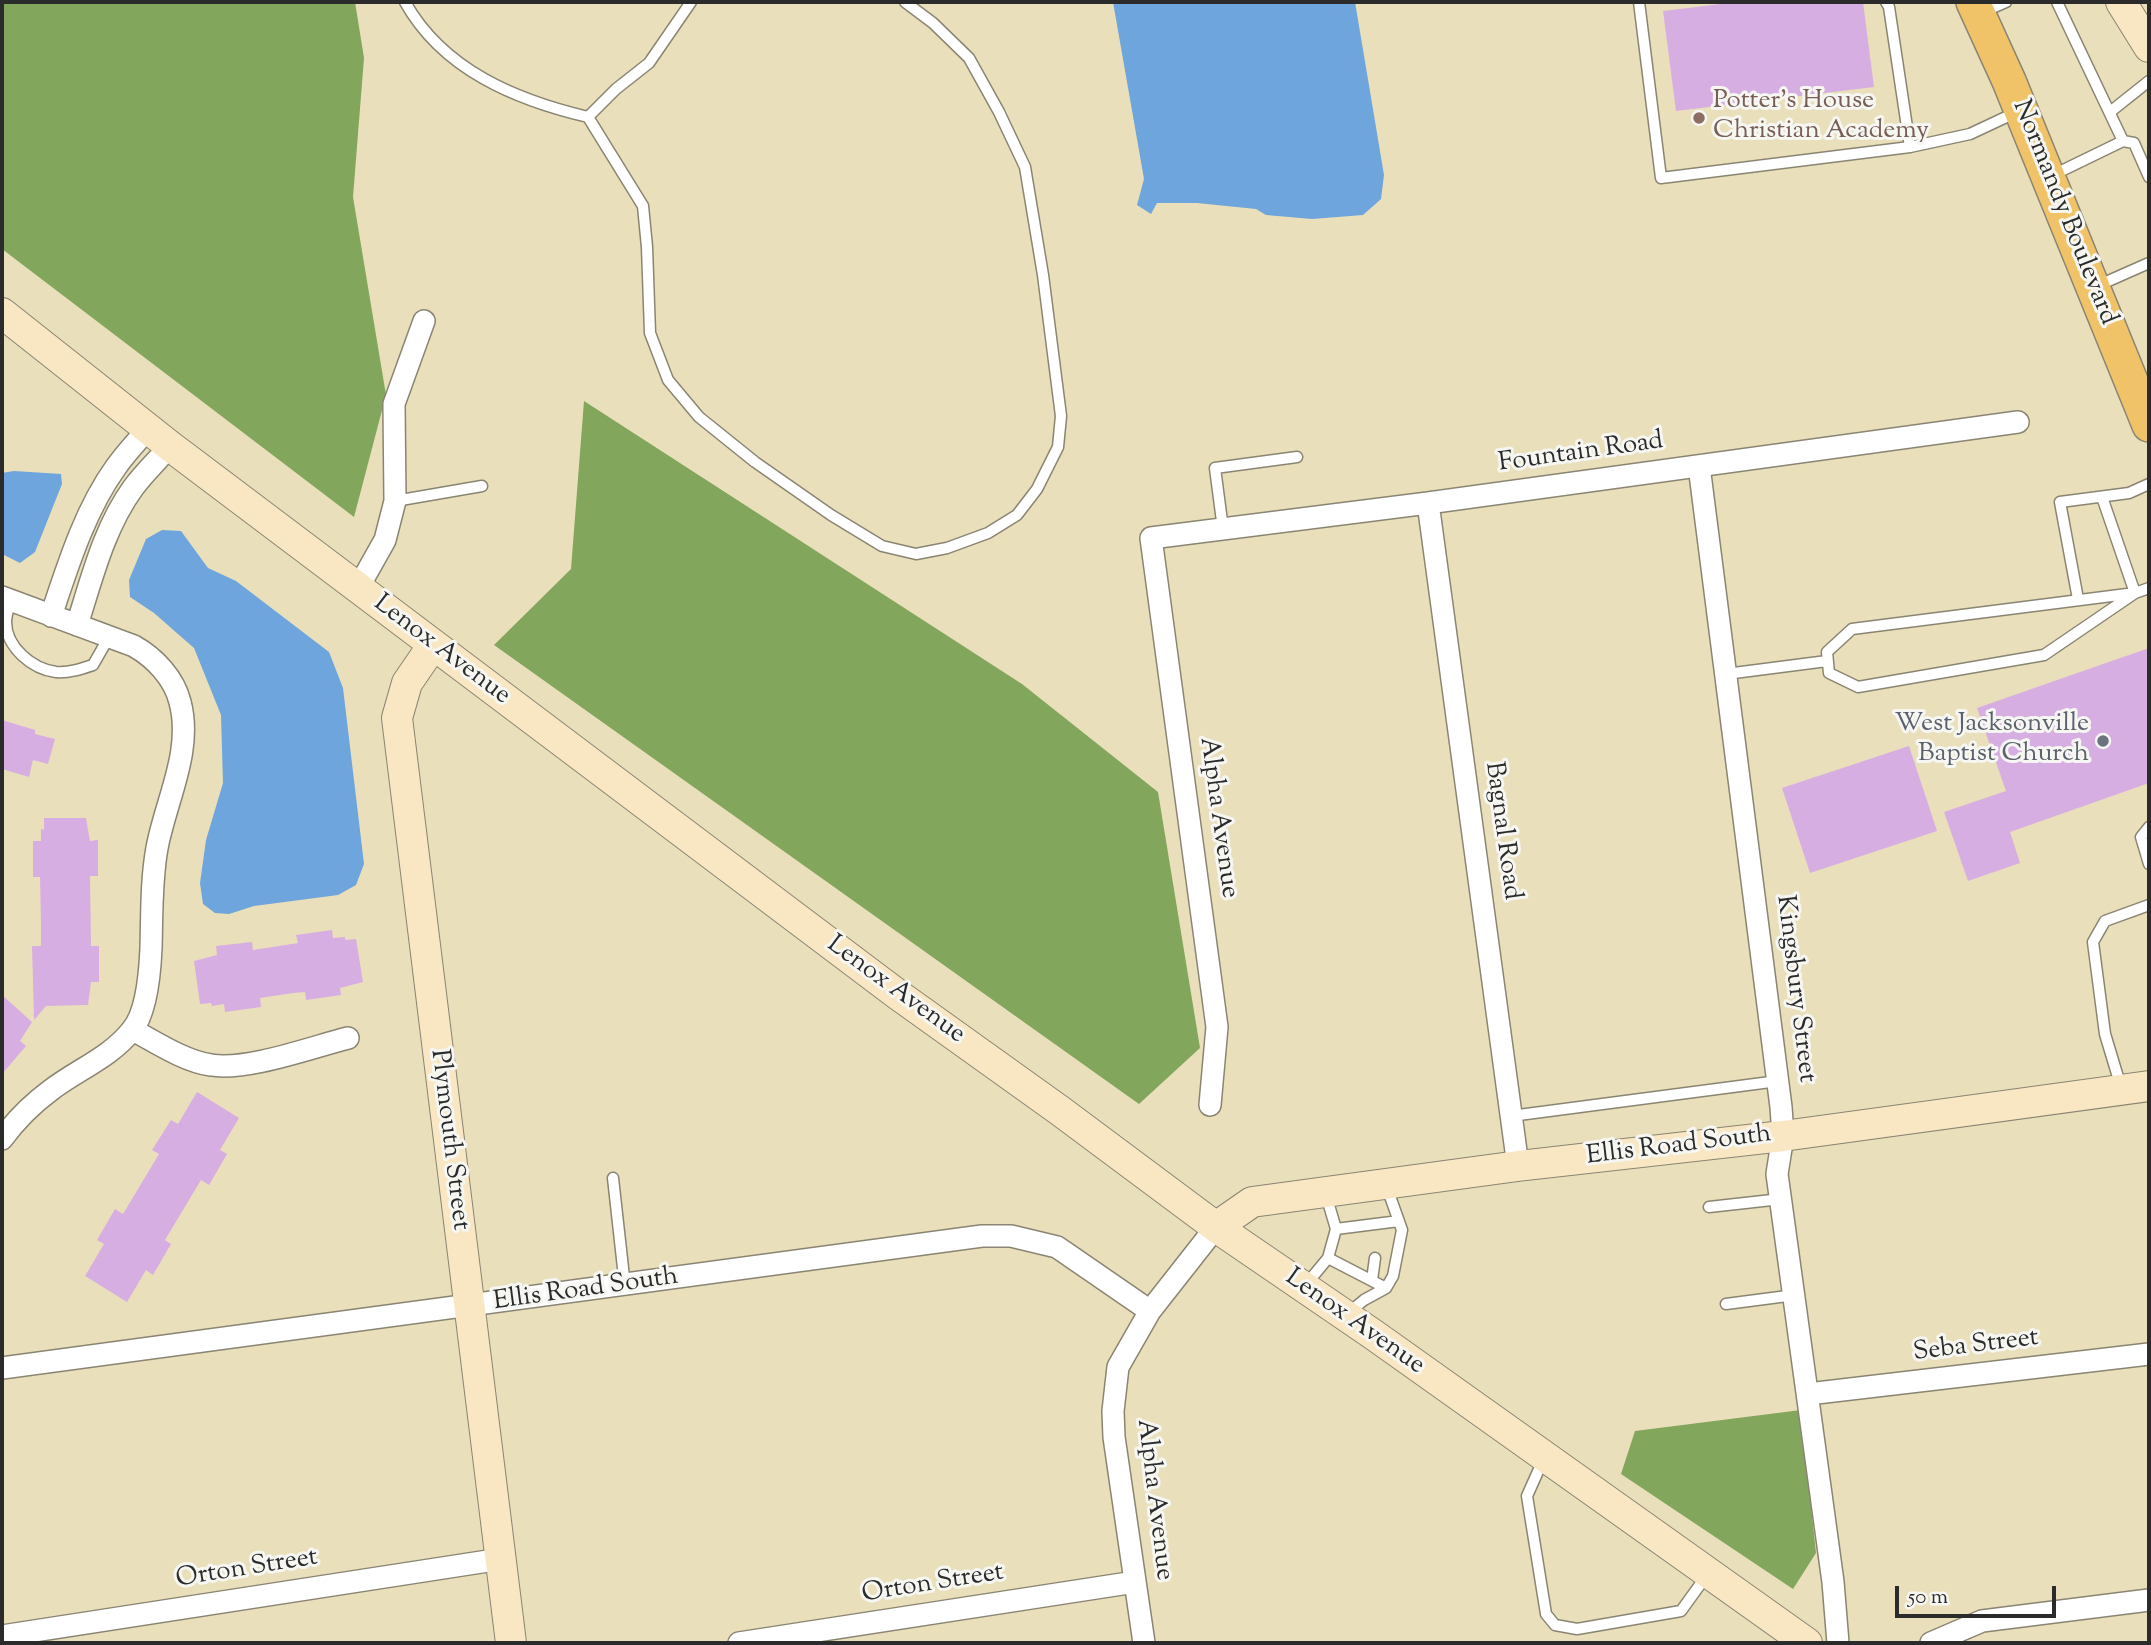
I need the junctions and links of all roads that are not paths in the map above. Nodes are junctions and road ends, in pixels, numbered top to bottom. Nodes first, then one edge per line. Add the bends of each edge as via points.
1 (405, 2) edge
2 (691, 2) edge
3 (905, 2) edge
4 (1639, 2) edge
5 (1886, 2) edge
6 (2057, 2) edge
7 (2121, 2) edge
8 (1986, 6) edge
9 (2149, 47) edge
10 (2149, 81) edge
11 (2021, 110) junction
12 (2110, 112) junction
13 (588, 117) junction
14 (2123, 141) junction
15 (1910, 147) junction
16 (2149, 177) edge
17 (2048, 178) junction
18 (2149, 263) edge
19 (2093, 288) junction
20 (2, 313) edge
21 (424, 321) dead end
22 (2018, 422) dead end
23 (2149, 425) edge
24 (159, 437) junction
25 (1297, 457) dead end
26 (1699, 466) junction
27 (2149, 484) edge
28 (482, 486) dead end
29 (2102, 497) junction
30 (395, 501) junction
31 (1429, 503) junction
32 (1223, 529) junction
33 (1151, 538) joint
34 (358, 588) junction
35 (2149, 588) edge
36 (2135, 593) junction
37 (6, 599) edge
38 (2078, 599) junction
39 (51, 616) junction
40 (77, 625) junction
41 (109, 637) junction
42 (433, 645) junction
43 (1828, 662) junction
44 (1726, 674) junction
45 (2149, 827) edge
46 (2149, 864) edge
47 (2149, 905) edge
48 (133, 1030) junction
49 (348, 1038) dead end
50 (1778, 1081) junction
51 (2136, 1088) edge
52 (1210, 1105) dead end
53 (1511, 1116) junction
54 (1783, 1136) junction
55 (2, 1139) edge
56 (1518, 1166) junction
57 (613, 1178) dead end
58 (1386, 1185) junction
59 (1325, 1193) junction
60 (1781, 1199) junction
61 (1709, 1207) dead end
62 (1399, 1221) junction
63 (1365, 1225) junction
64 (1216, 1227) junction
65 (1336, 1229) junction
66 (1366, 1238) dead end
67 (1328, 1258) junction
68 (1375, 1258) dead end
69 (1372, 1280) junction
70 (625, 1286) junction
71 (1304, 1287) junction
72 (1386, 1288) junction
73 (1795, 1295) junction
74 (1726, 1304) dead end
75 (470, 1307) junction
76 (1150, 1311) junction
77 (1345, 1316) junction
78 (2149, 1354) edge
79 (2, 1368) edge
80 (1808, 1394) junction
81 (1544, 1458) junction
82 (501, 1559) junction
83 (1708, 1573) junction
84 (1135, 1582) junction
85 (2149, 1600) edge
86 (2, 1636) edge
87 (511, 1643) edge
88 (738, 1643) edge
89 (1144, 1643) edge
90 (1807, 1643) edge
91 (1838, 1643) edge
92 (1931, 1643) edge

1 - 13 lane via 450,57 487,82 544,106
2 - 13 lane via 649,63
3 - 13 lane via 969,58 1025,167 1061,416 1058,447 1037,489 1017,515 988,533 947,548 916,554 882,546 755,462 699,417 668,380 650,333 643,206
4 - 15 lane via 1661,178
5 - 15 lane
6 - 12 lane
7 - 9 main road
8 - 11 main road, Normandy Boulevard
10 - 12 lane
11 - 15 lane via 1970,134
11 - 17 main road, Normandy Boulevard
12 - 14 lane
14 - 16 lane via 2134,143
14 - 17 lane
17 - 19 main road, Normandy Boulevard
18 - 19 lane
19 - 23 main road, Normandy Boulevard
20 - 24 main road, Lenox Avenue
21 - 30 street via 394,404
22 - 26 street, Fountain Road
24 - 34 main road, Lenox Avenue
24 - 39 street via 116,467 72,553
24 - 40 street via 98,558
25 - 32 lane via 1215,468
26 - 31 street, Fountain Road
26 - 44 street, Kingsbury Street
27 - 29 lane
28 - 30 lane
29 - 36 lane
29 - 38 lane via 2060,502
30 - 34 street via 385,540
31 - 32 street, Fountain Road
31 - 53 street, Bagnal Road
32 - 33 street, Fountain Road
33 - 52 street, Alpha Avenue via 1217,1027
34 - 42 main road, Lenox Avenue
35 - 36 lane
36 - 38 lane
36 - 43 lane via 2044,655 1858,687 1829,673
37 - 39 street
37 - 41 lane via 6,623 13,646 33,665 55,672 93,665
38 - 43 lane via 1852,629 1827,652
39 - 40 street
40 - 41 street
41 - 48 street via 144,652 166,673 180,700 184,732 157,847 150,969 141,1016
42 - 64 main road, Lenox Avenue
42 - 75 main road, Plymouth Street via 407,683 397,718
43 - 44 lane
44 - 50 street, Kingsbury Street
45 - 46 lane via 2141,837
47 - 51 lane via 2105,921 2093,942 2105,1034
48 - 49 street via 211,1065 253,1063
48 - 55 street via 51,1089
50 - 53 lane
50 - 54 street, Kingsbury Street
51 - 54 main road, Ellis Road South
53 - 56 street, Bagnal Road
54 - 56 main road, Ellis Road South
54 - 60 street, Kingsbury Street via 1777,1174
56 - 58 main road, Ellis Road South
57 - 70 lane
58 - 59 main road, Ellis Road South
58 - 62 lane
59 - 64 main road, Ellis Road South via 1252,1202
59 - 65 lane
60 - 61 lane
60 - 73 street, Kingsbury Street
62 - 63 lane
62 - 72 lane via 1402,1230 1393,1276
63 - 65 lane
63 - 66 lane
64 - 71 main road, Lenox Avenue
64 - 76 street, Alpha Avenue
65 - 67 lane
67 - 69 lane
67 - 71 lane
68 - 69 lane
69 - 72 lane
70 - 75 street, Ellis Road South
70 - 76 street, Ellis Road South via 982,1236 1011,1236 1057,1247
71 - 77 main road, Lenox Avenue
72 - 77 lane
73 - 74 lane
73 - 80 street, Kingsbury Street
75 - 79 street, Ellis Road South
75 - 82 main road, Plymouth Street
76 - 84 street, Alpha Avenue via 1118,1367 1113,1411
77 - 81 main road, Lenox Avenue
78 - 80 street, Seba Street
80 - 91 street, Kingsbury Street
81 - 83 main road, Lenox Avenue
81 - 83 lane via 1527,1496 1546,1614 1555,1625 1577,1629 1681,1611
82 - 86 street, Orton Street
82 - 87 main road, Plymouth Street
83 - 90 main road, Lenox Avenue
84 - 88 street, Orton Street
84 - 89 street, Alpha Avenue
85 - 92 street via 1982,1620

